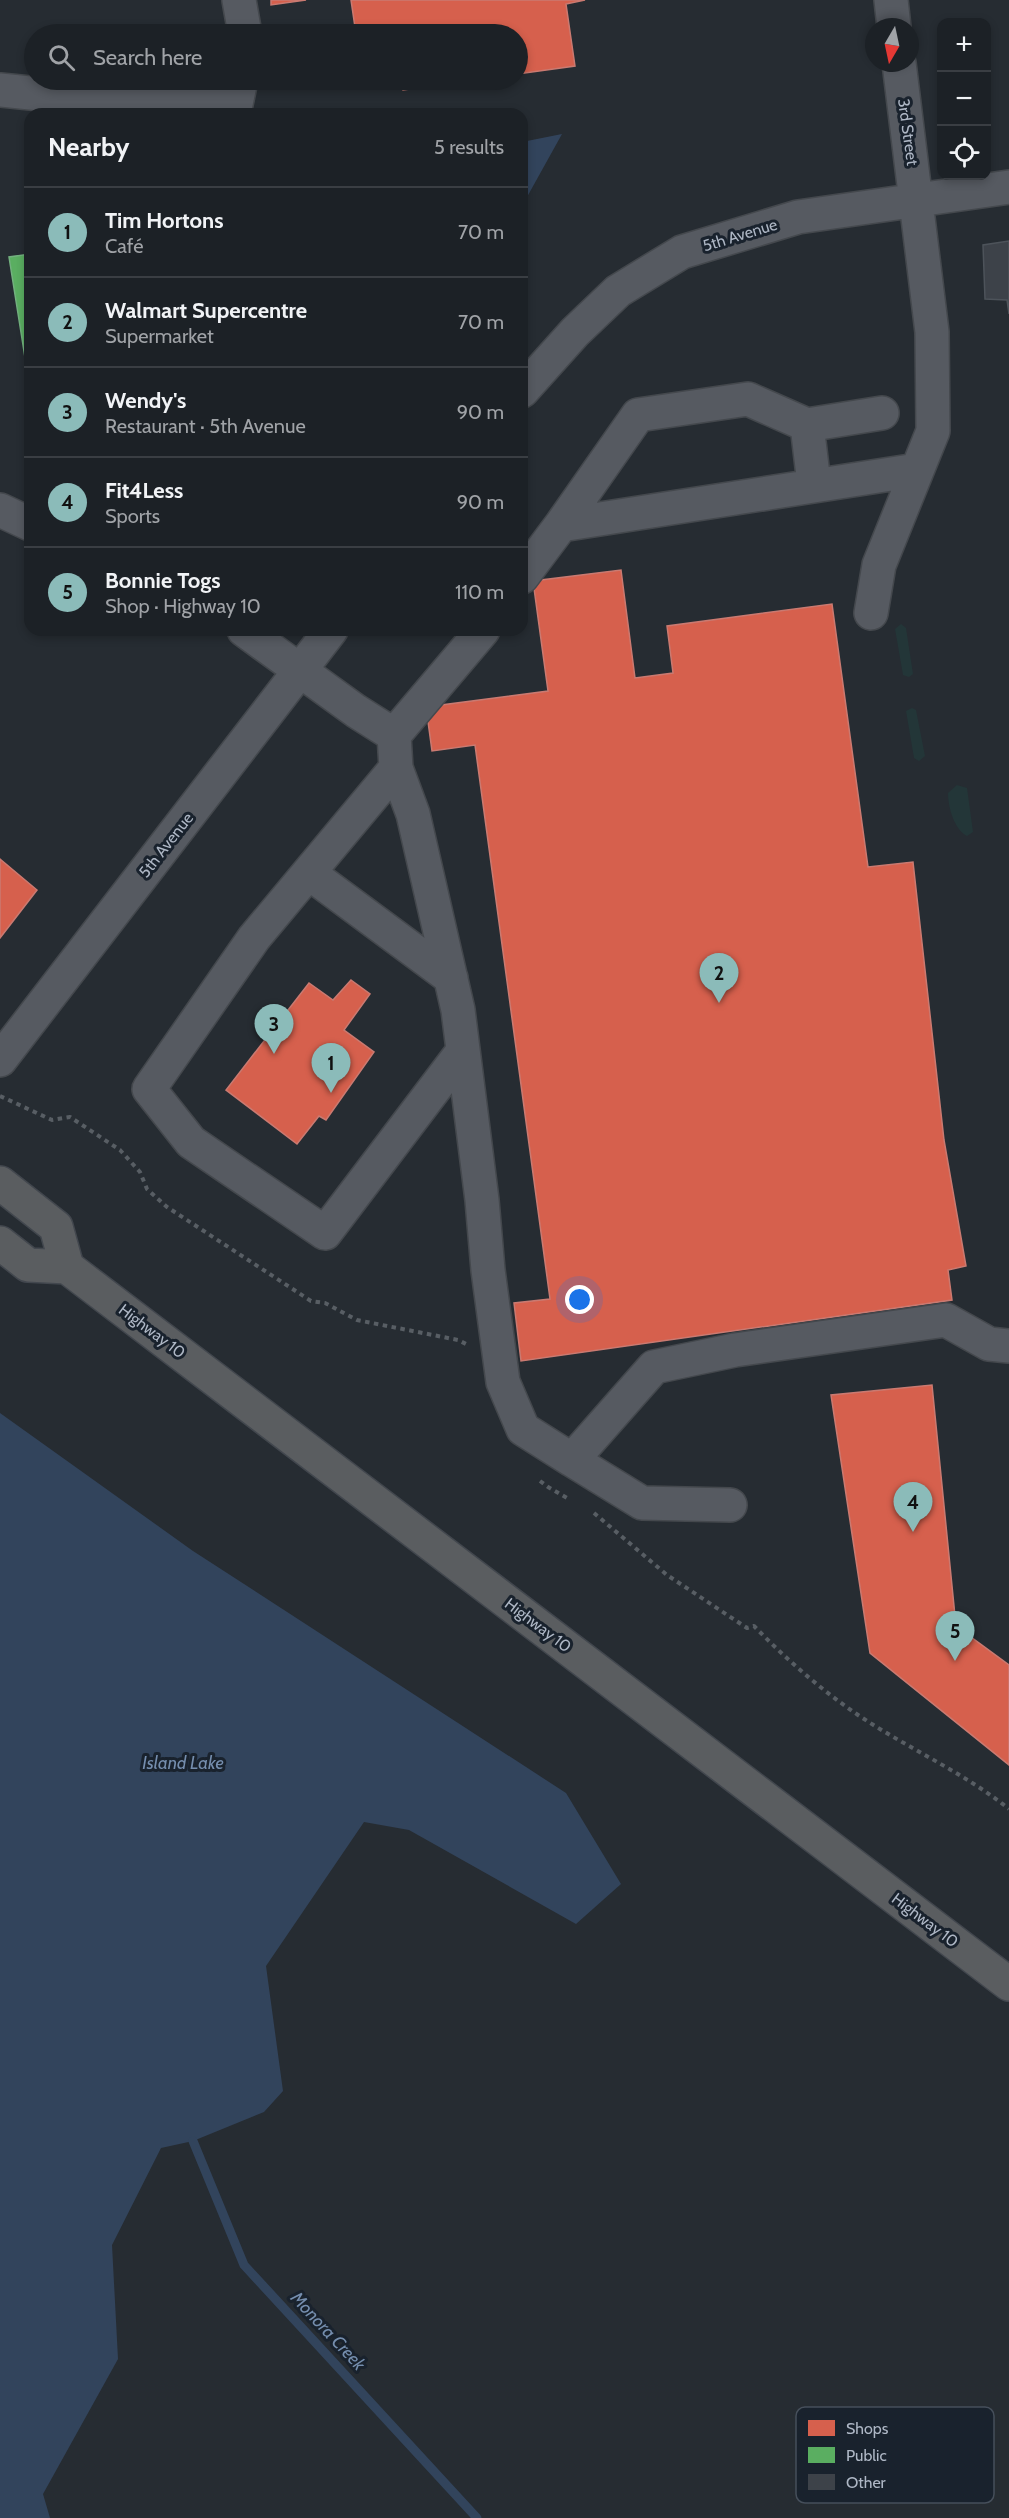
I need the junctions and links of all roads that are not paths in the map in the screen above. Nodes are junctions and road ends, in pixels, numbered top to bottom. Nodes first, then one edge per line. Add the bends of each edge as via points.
1 (239, 0) edge
2 (891, 0) edge
3 (893, 18) edge
4 (243, 24) edge
5 (900, 72) edge
6 (0, 90) edge
7 (238, 90) edge
8 (1009, 187) edge
9 (918, 200) junction
10 (528, 383) edge
11 (882, 413) dead end
12 (807, 425) junction
13 (917, 470) junction
14 (814, 484) junction
15 (0, 510) edge
16 (24, 521) edge
17 (561, 525) junction
18 (528, 569) edge
19 (871, 613) dead end
20 (253, 636) edge
21 (326, 636) edge
22 (478, 636) edge
23 (301, 669) junction
24 (394, 735) junction
25 (396, 768) junction
26 (309, 873) junction
27 (451, 978) junction
28 (463, 1051) junction
29 (0, 1060) edge
30 (0, 1183) edge
31 (0, 1243) edge
32 (67, 1267) junction
33 (1009, 1346) edge
34 (572, 1460) junction
35 (730, 1506) dead end
36 (1009, 1984) edge

1 - 4 street
2 - 3 street
5 - 9 street, 3rd Street
6 - 7 street via 89,99 236,104
8 - 9 street, 5th Avenue
9 - 10 street, 5th Avenue via 798,217 682,252 618,291
9 - 13 street, 3rd Street via 932,332 933,431
11 - 12 street
12 - 14 street
12 - 17 street via 748,399 638,415
13 - 14 street
13 - 19 street, 3rd Street via 879,565
14 - 17 street
15 - 16 street
17 - 18 street
20 - 23 street
21 - 23 street, 5th Avenue
22 - 24 street
23 - 24 street
23 - 29 street, 5th Avenue
24 - 25 street
25 - 26 street
25 - 27 street via 413,814
26 - 27 street
26 - 28 street via 254,938 149,1089 191,1142 325,1233
27 - 28 street
28 - 34 street via 503,1382 523,1429
30 - 32 highway via 56,1227
31 - 32 highway via 28,1265
32 - 36 highway, Highway 10
33 - 34 street via 989,1344 946,1320 735,1350 654,1367
34 - 35 street via 642,1503

